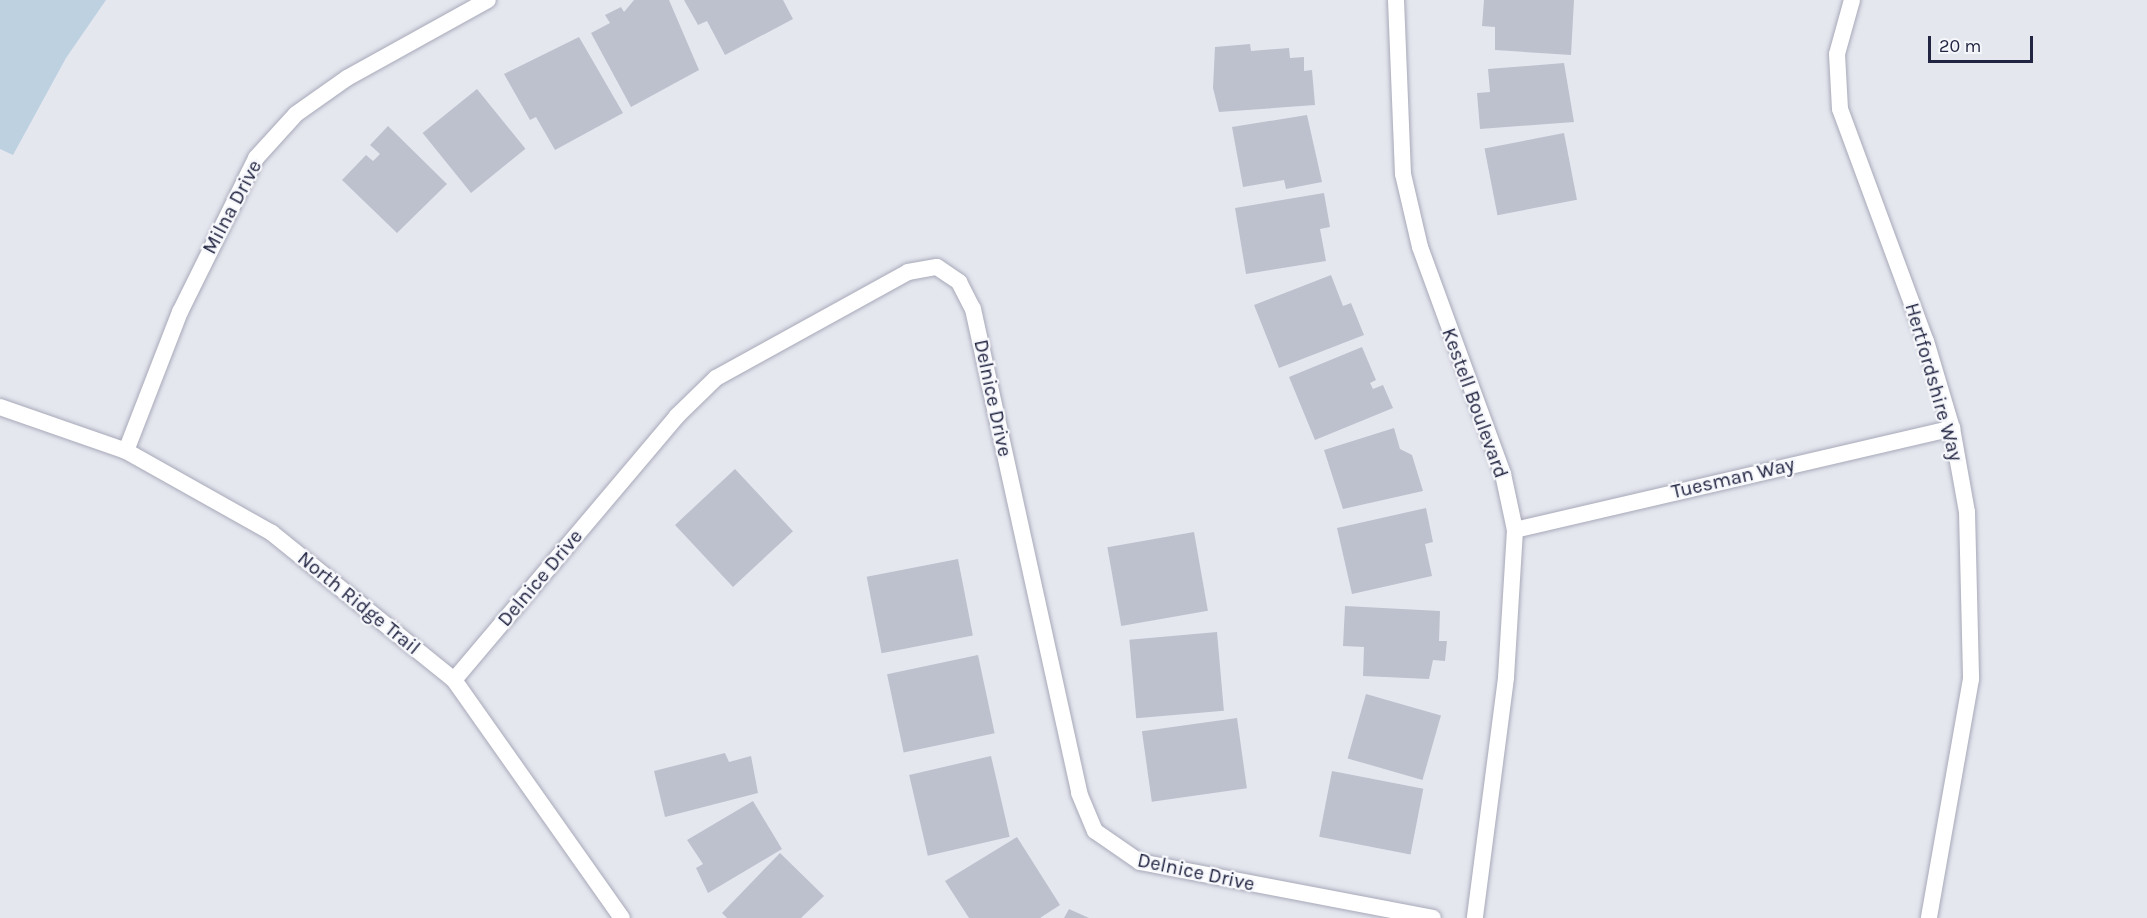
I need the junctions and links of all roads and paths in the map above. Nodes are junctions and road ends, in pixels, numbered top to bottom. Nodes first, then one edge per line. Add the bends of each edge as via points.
1 (488, 0) edge
2 (1396, 0) edge
3 (1852, 0) edge
4 (0, 407) edge
5 (1952, 428) junction
6 (126, 451) junction
7 (1515, 530) junction
8 (454, 680) junction
9 (622, 918) edge
10 (1433, 918) edge
11 (1474, 918) edge
12 (1929, 918) edge

1 - 6 street, Milna Drive via 347,78 296,114 256,158 180,312
2 - 7 street, Kestell Boulevard via 1403,174 1420,248 1503,474
3 - 5 street, Hertfordshire Way via 1837,54 1840,109
4 - 6 street, North Ridge Trail
5 - 7 street, Tuesman Way
5 - 12 street, Hertfordshire Way via 1967,512 1971,679
6 - 8 street, North Ridge Trail via 272,533
7 - 11 street, Kestell Boulevard via 1506,678
8 - 9 street, North Ridge Trail
8 - 10 street, Delnice Drive via 677,416 716,378 908,272 937,267 959,282 973,309 1079,793 1095,831 1140,862

